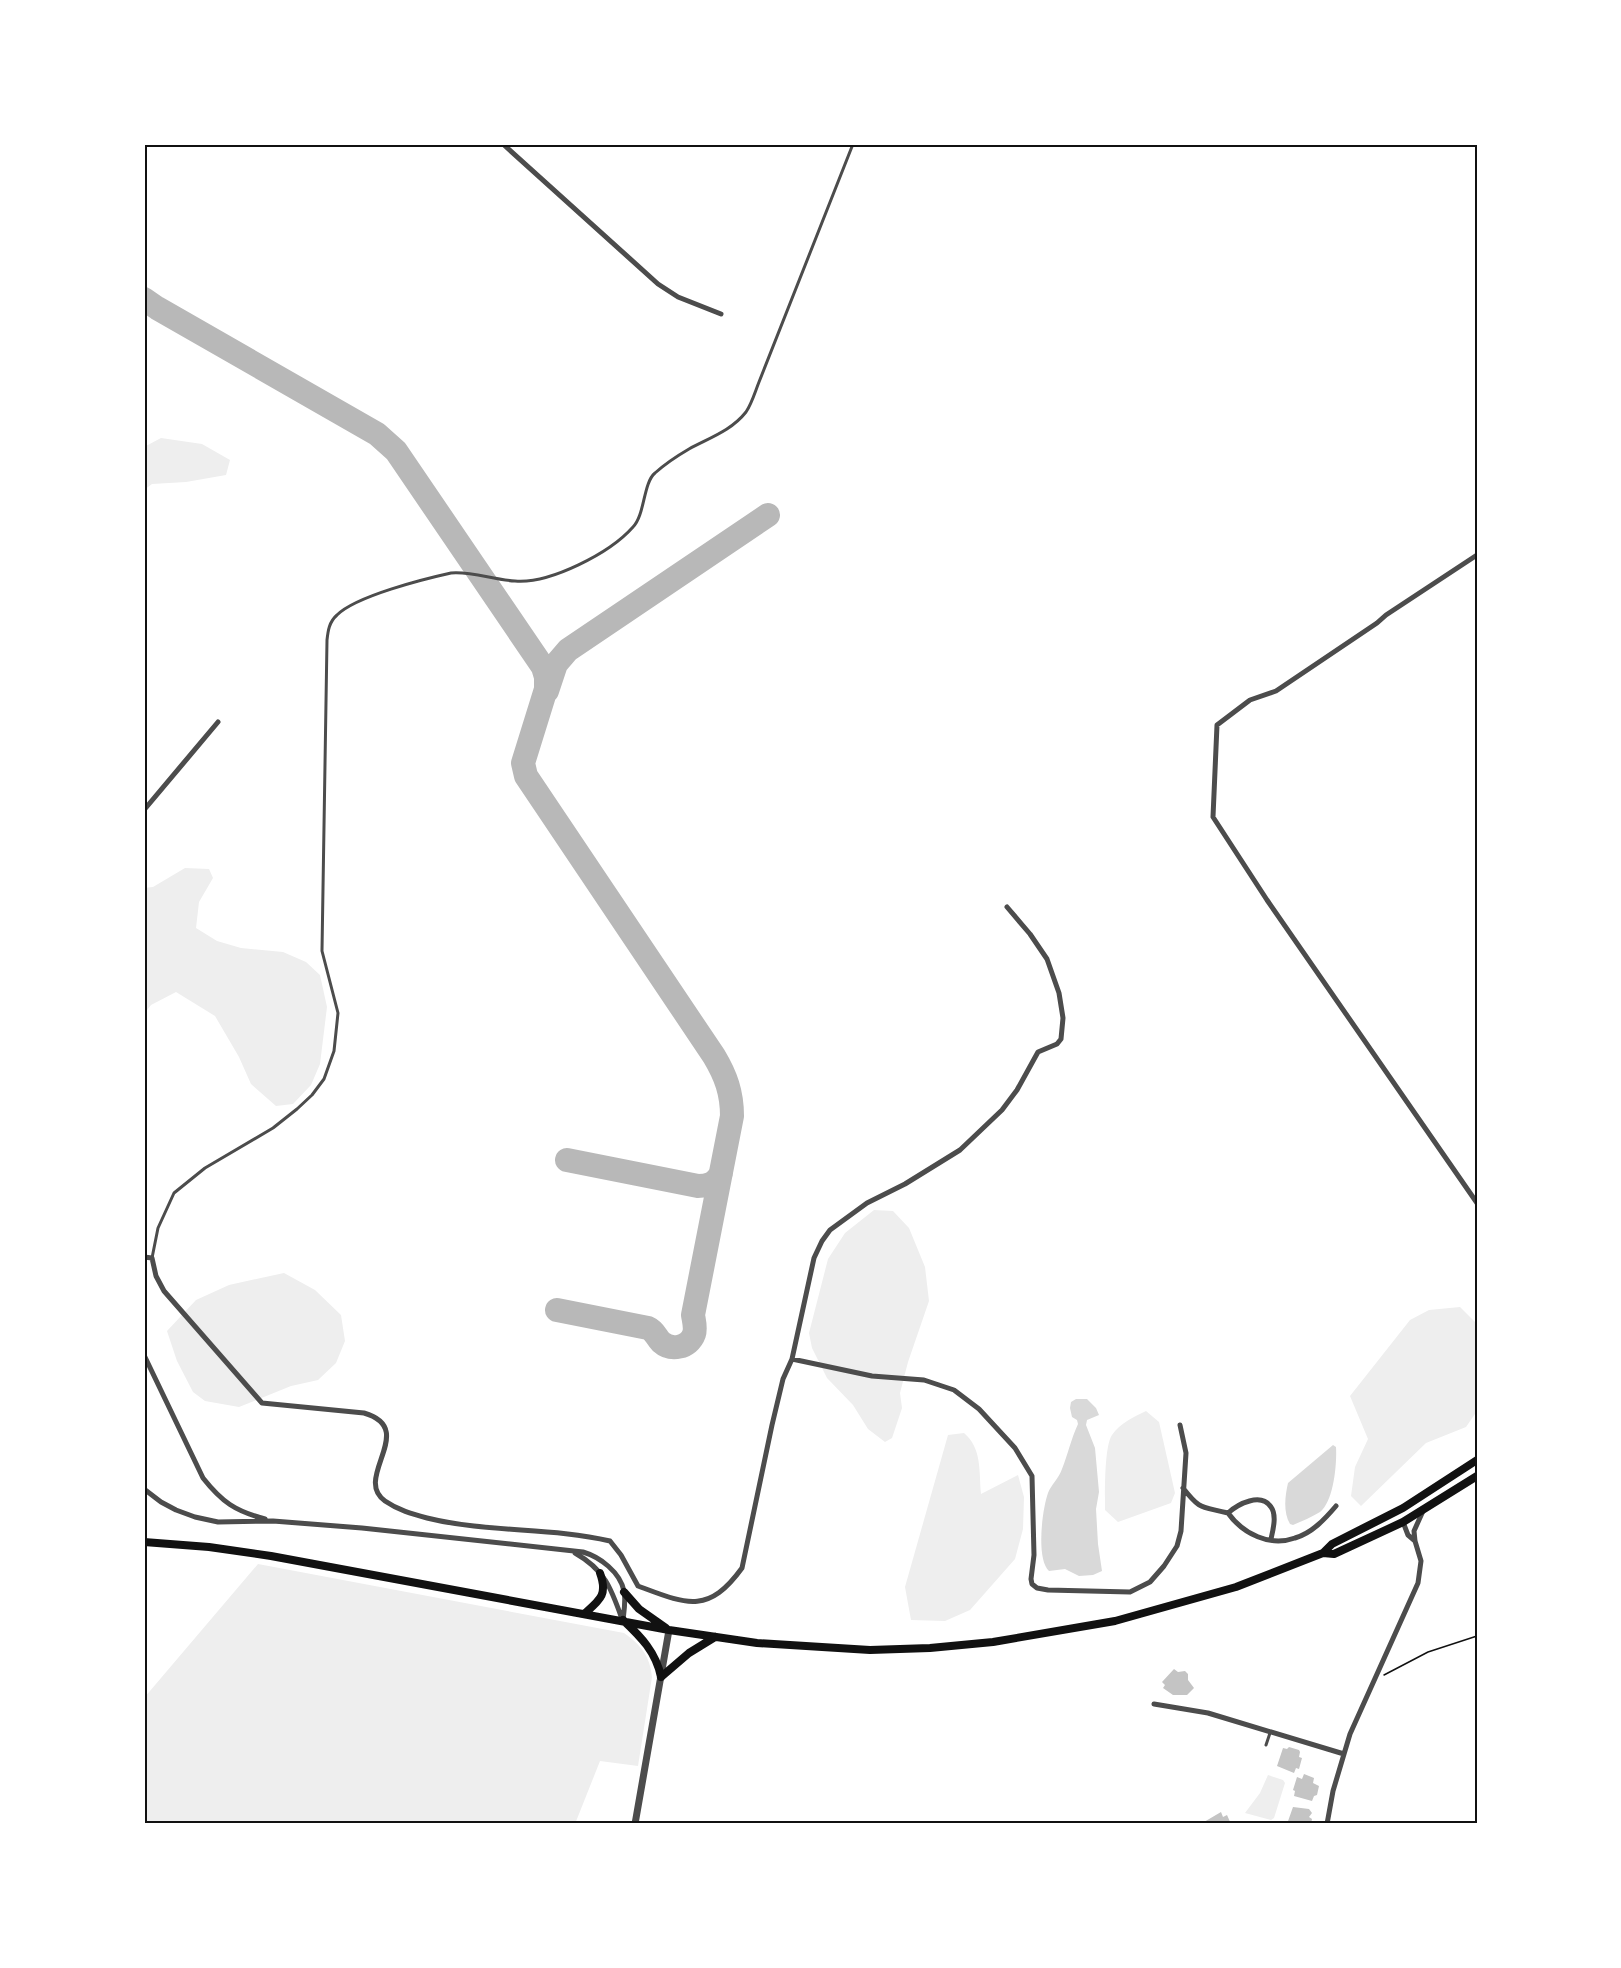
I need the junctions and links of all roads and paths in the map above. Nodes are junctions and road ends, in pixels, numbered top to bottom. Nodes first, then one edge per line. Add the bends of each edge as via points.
1 (503, 144) edge
2 (853, 144) edge
3 (721, 314) dead end
4 (1477, 555) edge
5 (218, 722) dead end
6 (144, 810) edge
7 (1007, 907) dead end
8 (1477, 1203) edge
9 (144, 1257) edge
10 (152, 1258) junction
11 (144, 1355) edge
12 (792, 1359) junction
13 (1180, 1425) dead end
14 (1477, 1460) edge
15 (1477, 1476) edge
16 (1183, 1488) junction
17 (144, 1489) edge
18 (1336, 1506) dead end
19 (1403, 1508) junction
20 (1423, 1509) junction
21 (1228, 1513) junction
22 (273, 1521) junction
23 (1403, 1522) junction
24 (1271, 1539) junction
25 (1415, 1541) junction
26 (144, 1542) edge
27 (574, 1552) junction
28 (1323, 1553) junction
29 (600, 1573) junction
30 (624, 1592) junction
31 (584, 1614) junction
32 (623, 1620) junction
33 (669, 1630) junction
34 (1477, 1636) edge
35 (715, 1637) junction
36 (661, 1677) junction
37 (1374, 1681) junction
38 (1154, 1704) dead end
39 (1270, 1733) junction
40 (1266, 1745) dead end
41 (1344, 1754) junction
42 (635, 1824) edge
43 (1327, 1824) edge

1 - 3 street via 658,284 678,297
2 - 10 lane via 746,411 729,428 652,474 636,525 624,536 579,564 532,580 518,582 461,572 440,576 344,609 331,622 327,640 322,951 338,1013 334,1051 324,1079 297,1109 273,1128 205,1168 174,1193 158,1228
4 - 8 street via 1276,691 1250,700 1220,721 1213,817
5 - 6 street
7 - 12 street via 1047,959 1059,993 1061,1039 1038,1052 1002,1110 960,1150 867,1203 830,1230 814,1258
9 - 10 street
10 - 12 street via 164,1291 262,1403 364,1413 385,1427 386,1446 374,1488 382,1500 405,1512 461,1526 564,1533 610,1541 638,1586 685,1602 715,1596 729,1587 742,1568 783,1379
11 - 22 street via 203,1478 230,1506
12 - 16 street via 872,1376 924,1380 954,1390 979,1409 1015,1448 1032,1476 1031,1579 1037,1588 1119,1593 1140,1589 1164,1566 1177,1546 1182,1531
13 - 16 street via 1186,1453
14 - 19 main road
15 - 20 main road
16 - 21 street via 1198,1505
17 - 22 street via 168,1506 195,1517 226,1522
18 - 24 street via 1303,1535
19 - 23 main road
19 - 28 main road via 1332,1544
20 - 23 main road
20 - 25 street via 1414,1531
21 - 24 street via 1251,1534
21 - 24 street via 1246,1502 1269,1504 1274,1525
22 - 27 street
23 - 25 street
23 - 28 main road via 1334,1554
25 - 37 street via 1421,1556 1420,1577
26 - 31 main road via 271,1556
27 - 29 street
27 - 30 street via 588,1554 606,1565 618,1577
28 - 35 main road via 1236,1587 1155,1611 1023,1638 870,1650
29 - 31 main road via 603,1593
29 - 32 street via 611,1587
30 - 32 street
30 - 33 main road via 639,1609
31 - 32 main road
32 - 33 main road
32 - 36 main road via 648,1646
33 - 35 main road
33 - 36 street
34 - 37 path via 1428,1652
35 - 36 main road
36 - 42 street
37 - 41 street
38 - 39 street via 1200,1711
39 - 40 lane
39 - 41 street
41 - 43 street

